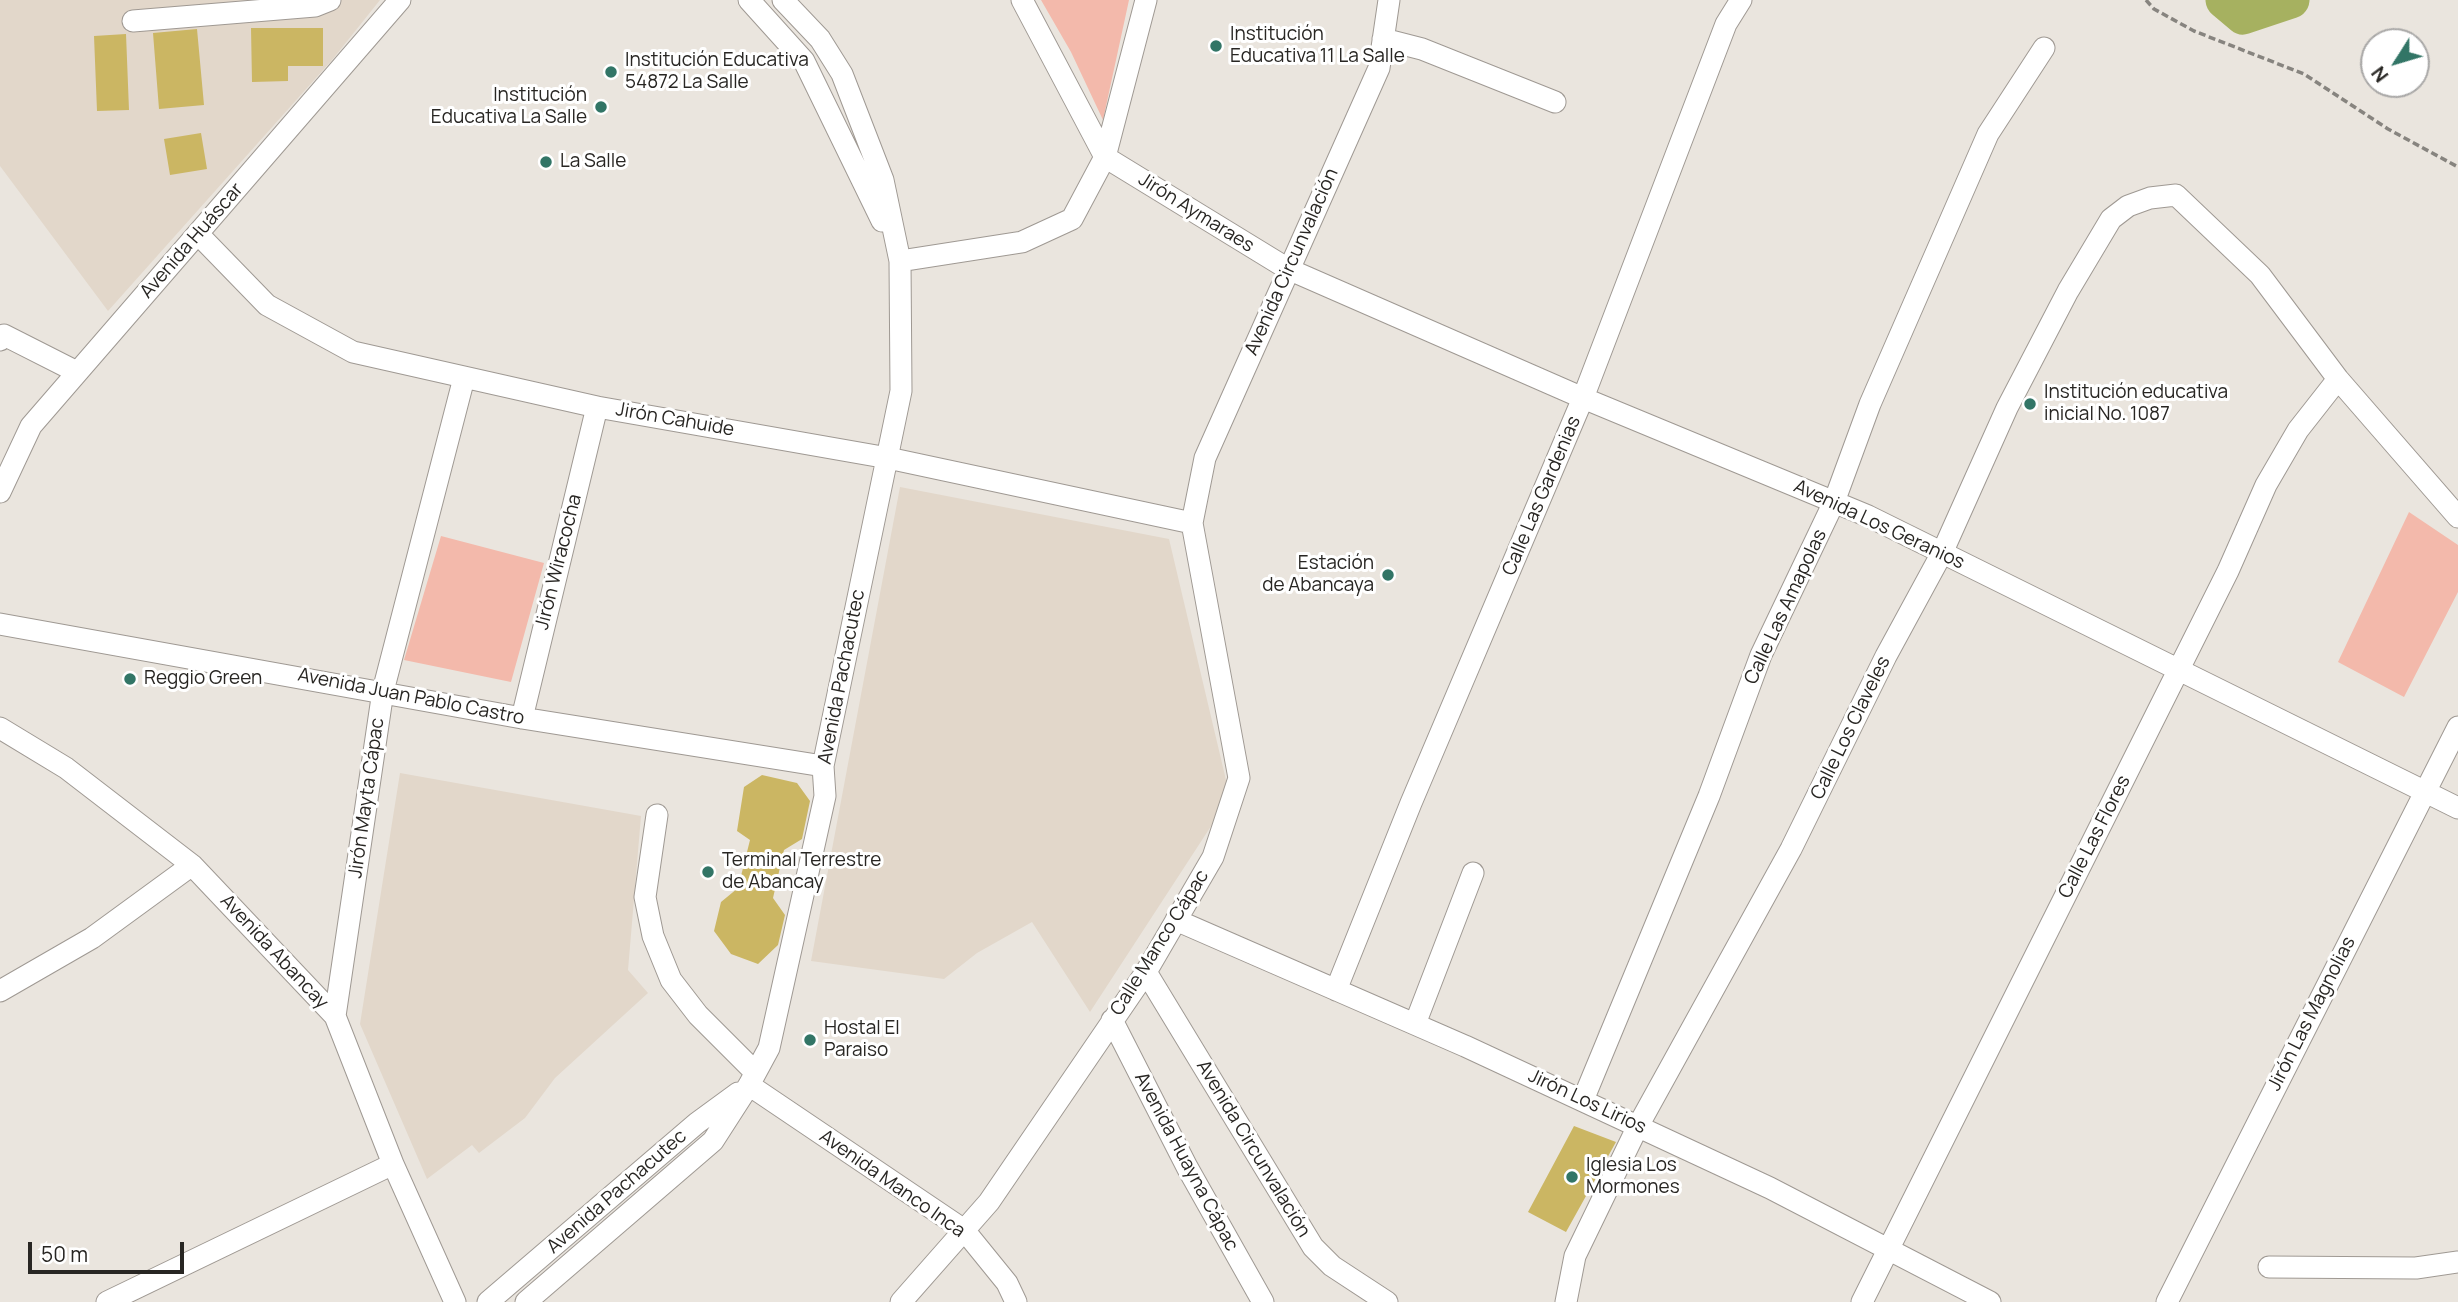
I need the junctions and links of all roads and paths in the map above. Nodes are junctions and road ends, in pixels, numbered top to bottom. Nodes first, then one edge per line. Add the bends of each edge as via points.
1 (330, 0) edge
2 (400, 0) edge
3 (749, 0) edge
4 (783, 0) edge
5 (1022, 0) edge
6 (1146, 0) edge
7 (1389, 0) edge
8 (1741, 0) edge
9 (2146, 0) edge
10 (133, 21) dead end
11 (1383, 39) junction
12 (2044, 48) dead end
13 (1555, 102) dead end
14 (1105, 157) junction
15 (2458, 167) edge
16 (198, 234) junction
17 (900, 261) junction
18 (1288, 269) junction
19 (1, 334) edge
20 (77, 372) junction
21 (464, 378) junction
22 (2339, 379) junction
23 (1583, 398) junction
24 (597, 407) junction
25 (888, 458) junction
26 (0, 492) edge
27 (1834, 502) junction
28 (2458, 517) edge
29 (1192, 523) junction
30 (1942, 553) junction
31 (0, 624) edge
32 (2177, 668) junction
33 (383, 691) junction
34 (522, 718) junction
35 (2458, 727) edge
36 (0, 728) edge
37 (822, 766) junction
38 (2426, 792) junction
39 (2458, 808) edge
40 (657, 815) dead end
41 (192, 865) junction
42 (1473, 873) dead end
43 (1176, 920) junction
44 (1146, 972) junction
45 (1336, 990) junction
46 (0, 991) edge
47 (335, 1016) junction
48 (1112, 1020) junction
49 (1415, 1024) junction
50 (752, 1079) junction
51 (1583, 1100) junction
52 (1638, 1126) junction
53 (393, 1164) junction
54 (964, 1230) junction
55 (1890, 1250) junction
56 (2458, 1262) edge
57 (2269, 1267) dead end
58 (107, 1302) edge
59 (455, 1302) edge
60 (488, 1302) edge
61 (526, 1302) edge
62 (901, 1302) edge
63 (1016, 1302) edge
64 (1263, 1302) edge
65 (1387, 1302) edge
66 (1566, 1302) edge
67 (1862, 1302) edge
68 (1990, 1302) edge
69 (2167, 1302) edge

1 - 10 street via 315,6
2 - 16 street, Avenida Huáscar
3 - 17 street, Avenida Pachacutec via 804,61
4 - 17 street, Avenida Pachacutec via 820,39 842,74 883,180
5 - 14 street
6 - 14 street
7 - 11 street, Avenida Circunvalación
8 - 23 street, Calle Las Gardenias via 1726,24
9 - 15 path via 2194,31 2304,74 2388,129
11 - 13 street via 1422,49
11 - 18 street, Avenida Circunvalación via 1379,68
12 - 27 street, Calle Las Amapolas via 1988,134 1870,404
14 - 17 street via 1072,219 1022,242
14 - 18 street, Jirón Aymaraes
16 - 20 street, Avenida Huáscar
16 - 21 street, Jirón Cahuide via 267,305 352,352
17 - 25 street, Avenida Pachacutec via 901,391
18 - 23 street, Avenida Los Geranios
18 - 29 street, Avenida Circunvalación via 1205,458
19 - 20 street
20 - 26 street, Avenida Huáscar via 31,426
21 - 24 street, Jirón Cahuide
21 - 33 street, Jirón Mayta Cápac
22 - 28 street
22 - 30 street, Calle Los Claveles via 2260,275 2176,195 2128,206 2111,219 2068,291 2007,408
22 - 32 street, Calle Las Flores via 2298,430 2266,485
23 - 27 street, Avenida Los Geranios
23 - 45 street, Calle Las Gardenias
24 - 25 street, Jirón Cahuide
24 - 34 street, Jirón Wiracocha
25 - 29 street, Jirón Cahuide
25 - 37 street, Avenida Pachacutec
27 - 30 street, Avenida Los Geranios
27 - 51 street, Calle Las Amapolas via 1761,655 1709,796
29 - 43 street, Calle Manco Cápac via 1239,778 1213,857
30 - 32 street, Avenida Los Geranios
30 - 52 street, Calle Los Claveles via 1791,849
31 - 33 street, Avenida Juan Pablo Castro
32 - 38 street, Avenida Los Geranios
32 - 55 street, Calle Las Flores
33 - 34 street, Avenida Juan Pablo Castro
33 - 47 street, Jirón Mayta Cápac
34 - 37 street, Avenida Juan Pablo Castro
35 - 38 street, Jirón Las Magnolias
36 - 41 street, Avenida Abancay via 66,768
37 - 50 street, Avenida Pachacutec via 825,796 792,949 769,1048
38 - 39 street, Avenida Los Geranios
38 - 69 street, Jirón Las Magnolias
40 - 50 street, Avenida Manco Inca via 645,897 653,936 671,980
41 - 46 street via 92,938
41 - 47 street, Avenida Abancay
42 - 49 street
43 - 44 street, Calle Manco Cápac
43 - 45 street, Jirón Los Lirios
44 - 48 street, Calle Manco Cápac
44 - 65 street, Avenida Circunvalación via 1313,1247 1332,1266
45 - 49 street, Jirón Los Lirios
47 - 53 street, Avenida Abancay
48 - 54 street, Calle Manco Cápac via 989,1202
48 - 64 street, Avenida Huayna Cápac
49 - 51 street, Jirón Los Lirios
50 - 54 street, Avenida Manco Inca
50 - 60 street, Avenida Pachacutec
50 - 61 street, Avenida Pachacutec via 713,1140
51 - 52 street, Jirón Los Lirios
52 - 55 street, Jirón Los Lirios
52 - 66 street, Calle Los Claveles via 1575,1256
53 - 58 street
53 - 59 street, Avenida Abancay
54 - 62 street, Calle Manco Cápac
54 - 63 street, Avenida Manco Inca via 1007,1283
55 - 67 street, Calle Las Flores
55 - 68 street, Jirón Los Lirios
56 - 57 street via 2416,1268

